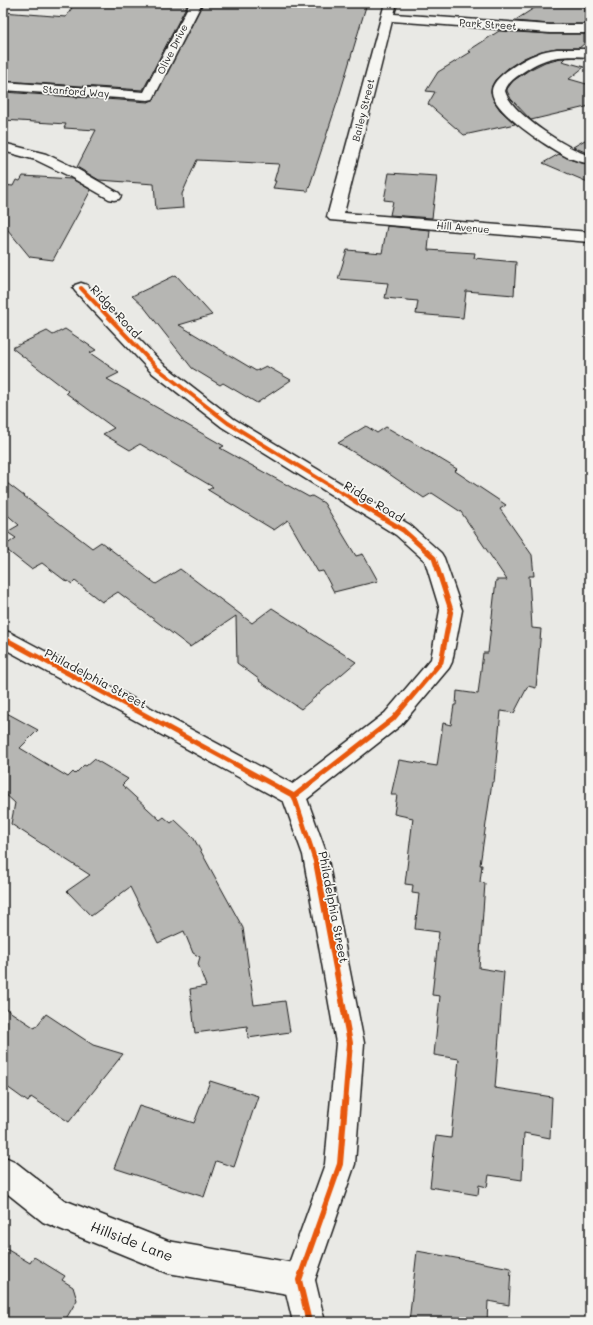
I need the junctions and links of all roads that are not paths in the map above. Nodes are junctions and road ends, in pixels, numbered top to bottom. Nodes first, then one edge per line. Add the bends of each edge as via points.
1 (196, 3) edge
2 (391, 3) edge
3 (386, 17) junction
4 (590, 29) edge
5 (590, 53) edge
6 (3, 86) edge
7 (148, 96) joint
8 (3, 147) edge
9 (590, 160) edge
10 (114, 196) dead end
11 (335, 216) joint
12 (590, 237) edge
13 (81, 288) dead end
14 (3, 638) edge
15 (294, 796) junction
16 (3, 1171) edge
17 (299, 1280) junction
18 (309, 1322) edge

1 - 7 street, Olive Drive
2 - 3 street, Bailey Street
3 - 4 street, Park Street
3 - 11 street, Bailey Street
5 - 9 street via 540,55 508,77 498,91 499,99 506,108 547,140
6 - 7 street, Stanford Way
8 - 10 street via 41,157
11 - 12 street, Hill Avenue
13 - 15 street, Ridge Road via 156,368 216,414 403,530 434,558 451,610 441,662 393,719
14 - 15 street, Philadelphia Street
15 - 17 street, Philadelphia Street via 315,855 350,1043 340,1164
16 - 17 street, Hillside Lane via 54,1210 168,1257
17 - 18 street

